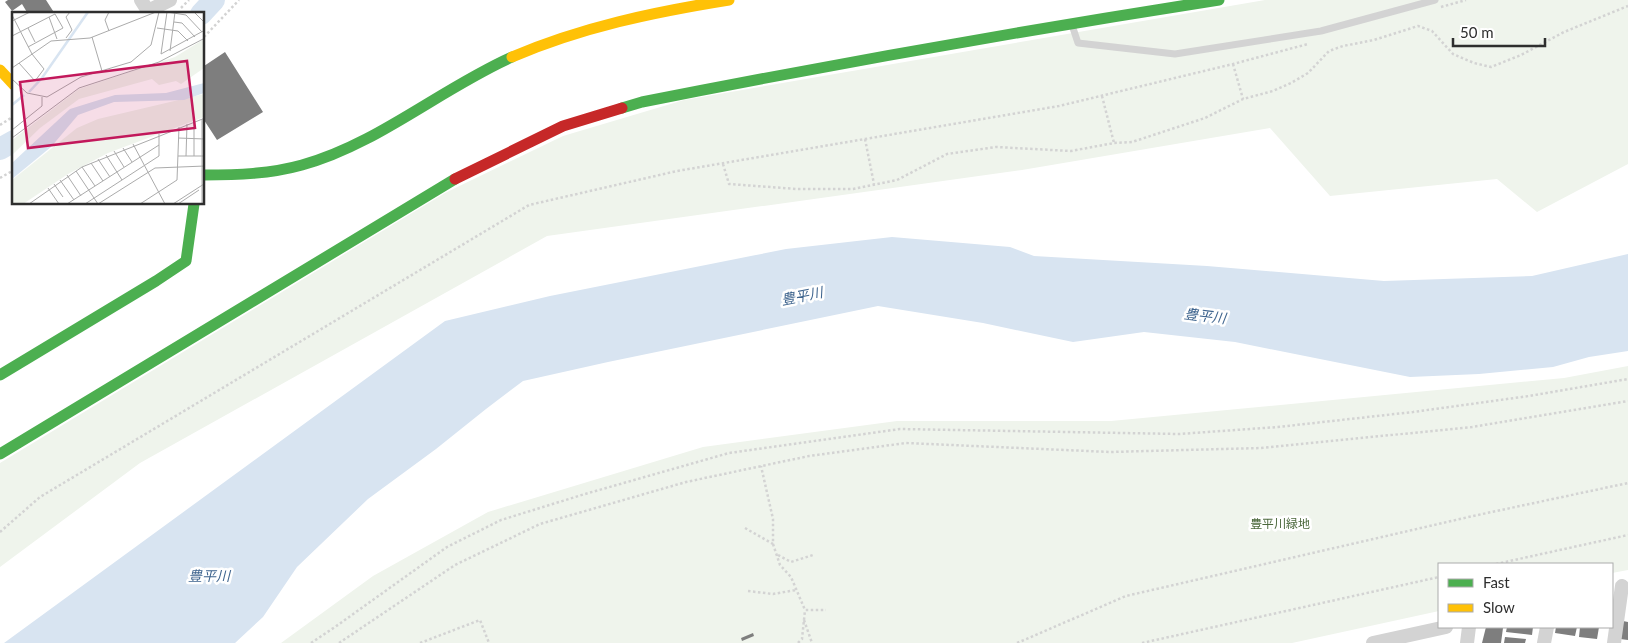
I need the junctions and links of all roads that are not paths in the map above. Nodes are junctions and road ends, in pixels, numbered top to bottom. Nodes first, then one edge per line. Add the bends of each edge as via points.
1 (141, 0) edge
2 (170, 0) edge
3 (729, 0) edge
4 (1219, 0) edge
5 (1435, 0) edge
6 (1071, 23) junction
7 (0, 70) edge
8 (12, 83) edge
9 (205, 175) edge
10 (194, 205) edge
11 (0, 375) edge
12 (0, 454) edge
13 (1621, 586) edge
14 (1441, 628) edge
15 (1469, 628) edge
16 (1547, 628) edge
17 (1373, 643) edge
18 (1467, 643) edge
19 (1544, 643) edge
20 (1614, 643) edge

1 - 2 street via 148,10
3 - 9 street via 660,11 566,34 506,60 378,133 316,162 242,175
4 - 6 street
5 - 6 lane via 1321,31 1175,54 1078,43
6 - 12 street via 642,102 563,126 463,174
7 - 8 street
10 - 11 street via 186,260
13 - 20 street
14 - 17 street
15 - 18 street
16 - 19 street

